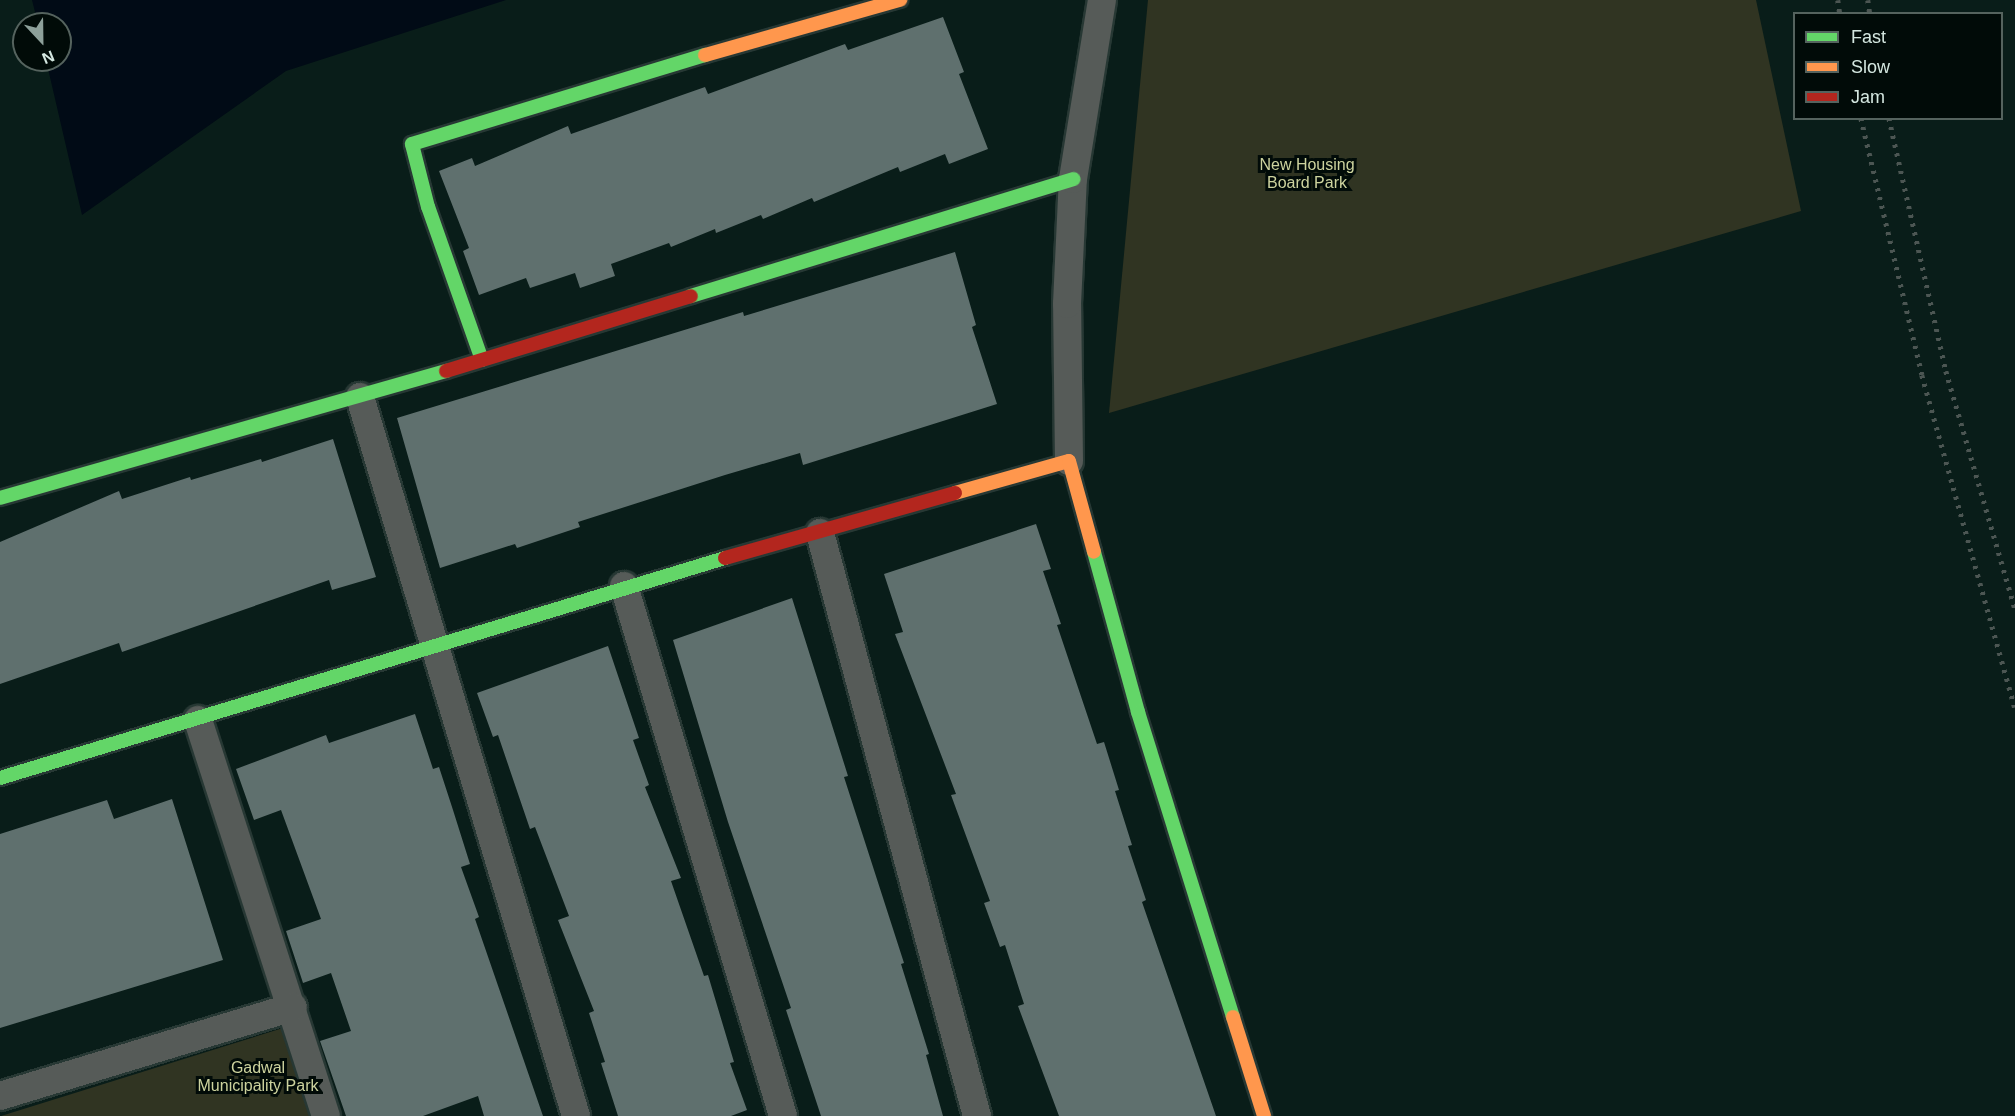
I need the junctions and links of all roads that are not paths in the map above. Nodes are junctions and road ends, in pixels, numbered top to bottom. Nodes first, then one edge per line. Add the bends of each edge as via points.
1 (900, 0) edge
2 (1102, 0) edge
3 (1073, 179) junction
4 (482, 360) junction
5 (360, 397) junction
6 (1069, 461) junction
7 (0, 498) edge
8 (820, 532) junction
9 (624, 586) junction
10 (436, 647) junction
11 (198, 720) junction
12 (0, 778) edge
13 (292, 1007) junction
14 (0, 1096) edge
15 (326, 1116) edge
16 (576, 1116) edge
17 (783, 1116) edge
18 (977, 1116) edge
19 (1263, 1116) edge

1 - 4 street via 579,91 412,144 428,207
2 - 3 street
3 - 4 street
3 - 6 street via 1068,304
4 - 5 street
5 - 7 street
5 - 10 street
6 - 8 street
6 - 19 street via 1138,712
8 - 9 street
8 - 18 street
9 - 10 street
9 - 17 street
10 - 11 street
10 - 16 street
11 - 12 street
11 - 13 street
13 - 14 street
13 - 15 street

